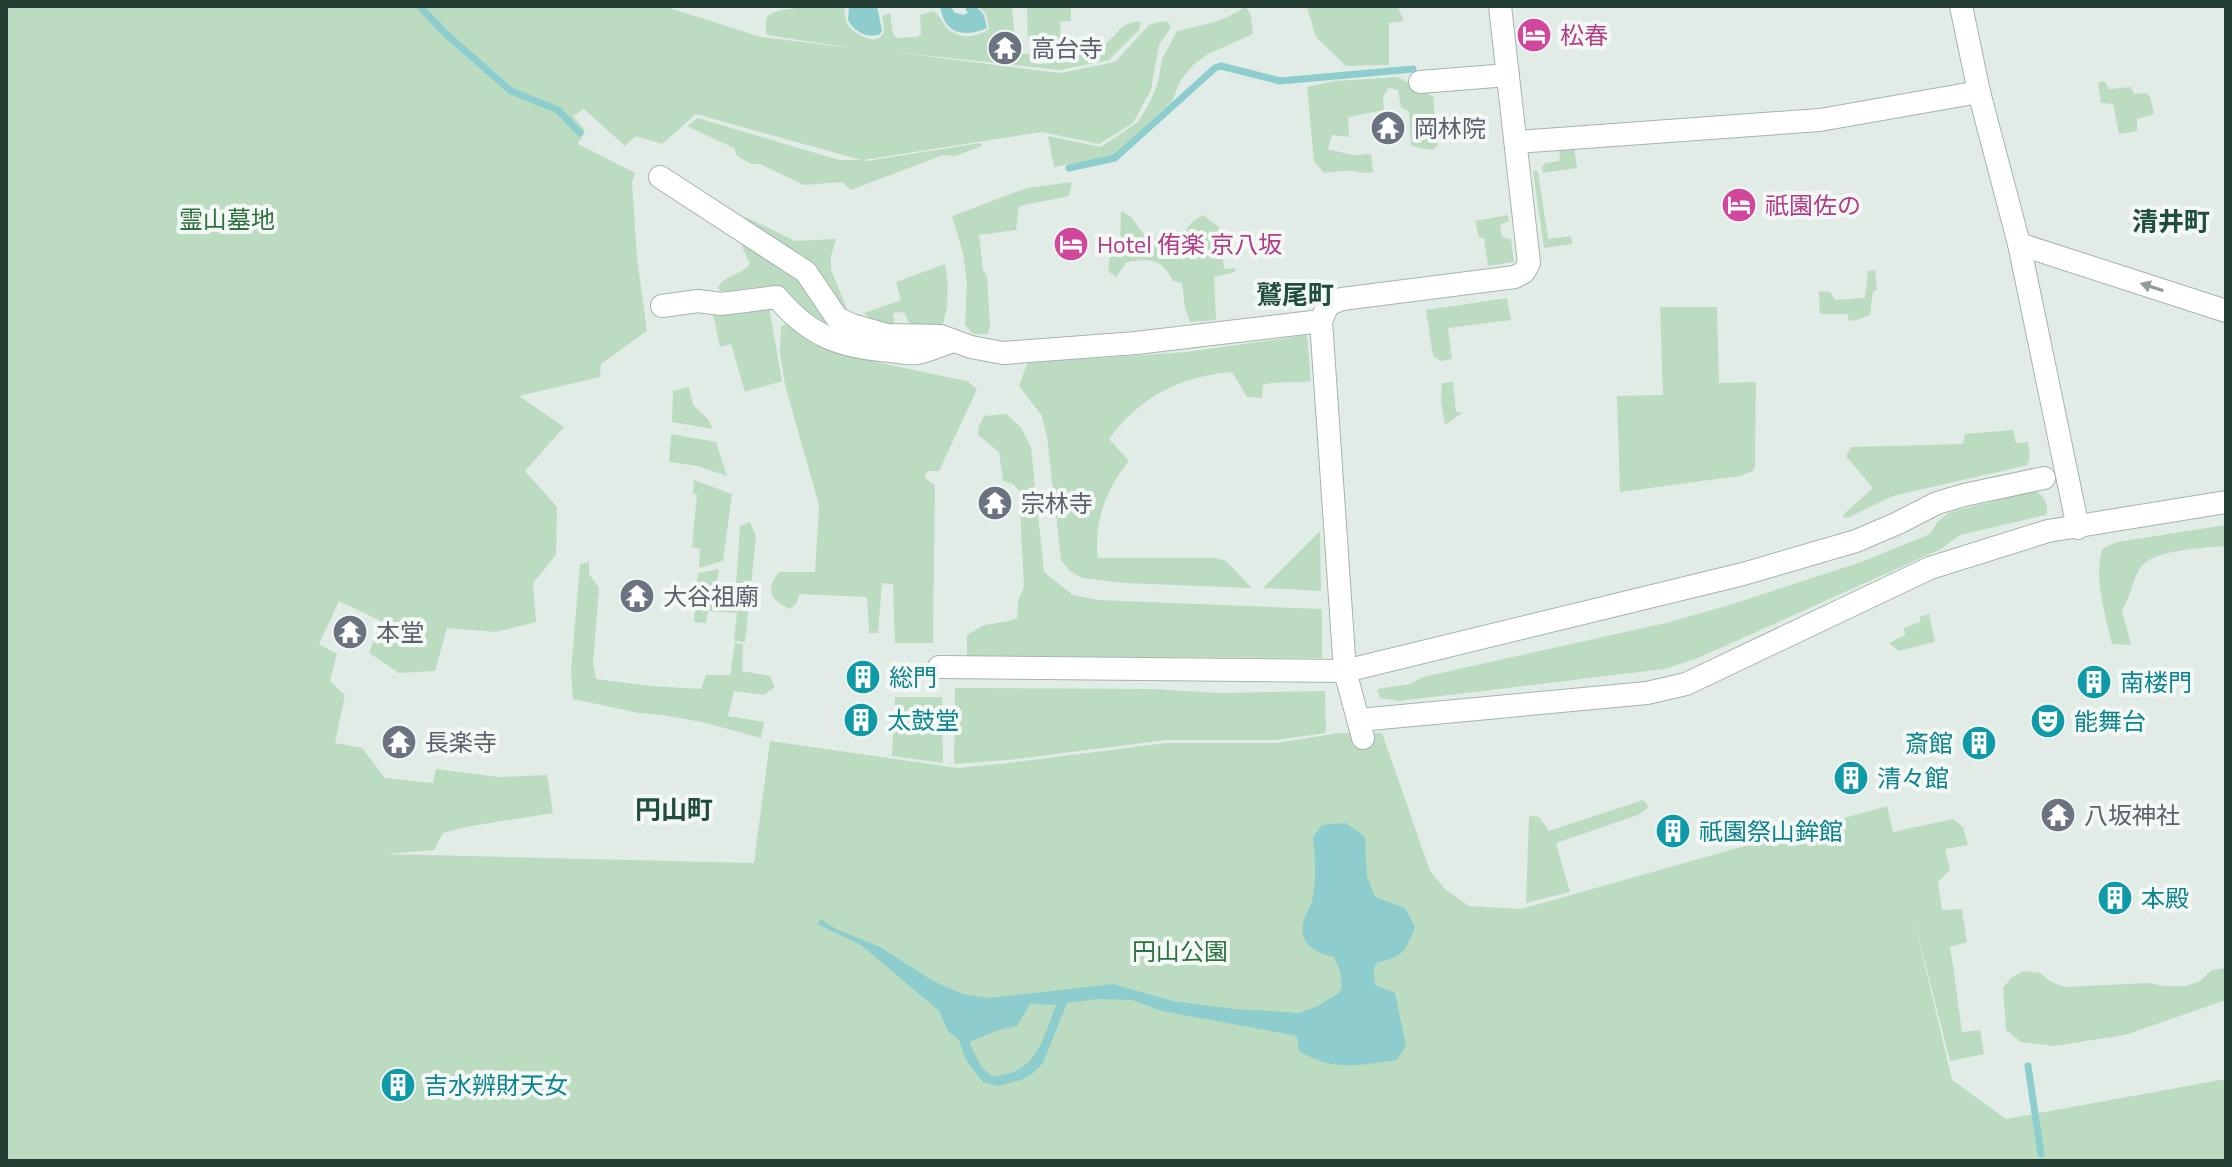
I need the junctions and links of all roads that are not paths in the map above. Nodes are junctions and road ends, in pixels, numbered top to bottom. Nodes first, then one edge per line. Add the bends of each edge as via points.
1 (1500, 6) edge
2 (1961, 6) edge
3 (1508, 75) junction
4 (1420, 82) dead end
5 (1979, 92) junction
6 (1516, 142) junction
7 (660, 177) dead end
8 (2019, 244) junction
9 (662, 306) dead end
10 (2226, 311) edge
11 (1321, 321) junction
12 (955, 341) junction
13 (2044, 478) dead end
14 (2226, 502) edge
15 (2078, 528) junction
16 (939, 667) dead end
17 (1345, 671) junction

1 - 3 street
2 - 5 street
3 - 4 street
3 - 6 street
5 - 6 street via 1820,120
5 - 8 street
6 - 11 street via 1529,263 1524,272 1342,299 1328,305
7 - 12 street via 806,272 837,318 887,335
10 -> 8 street
8 - 15 street
9 - 12 street via 777,297 813,331 868,350 916,353
11 - 12 street via 1003,353
11 - 17 street
13 - 17 street via 1937,503 1856,541 1798,559
14 - 15 street
15 - 17 street via 2048,531 1930,568 1668,689 1361,729
16 - 17 street

